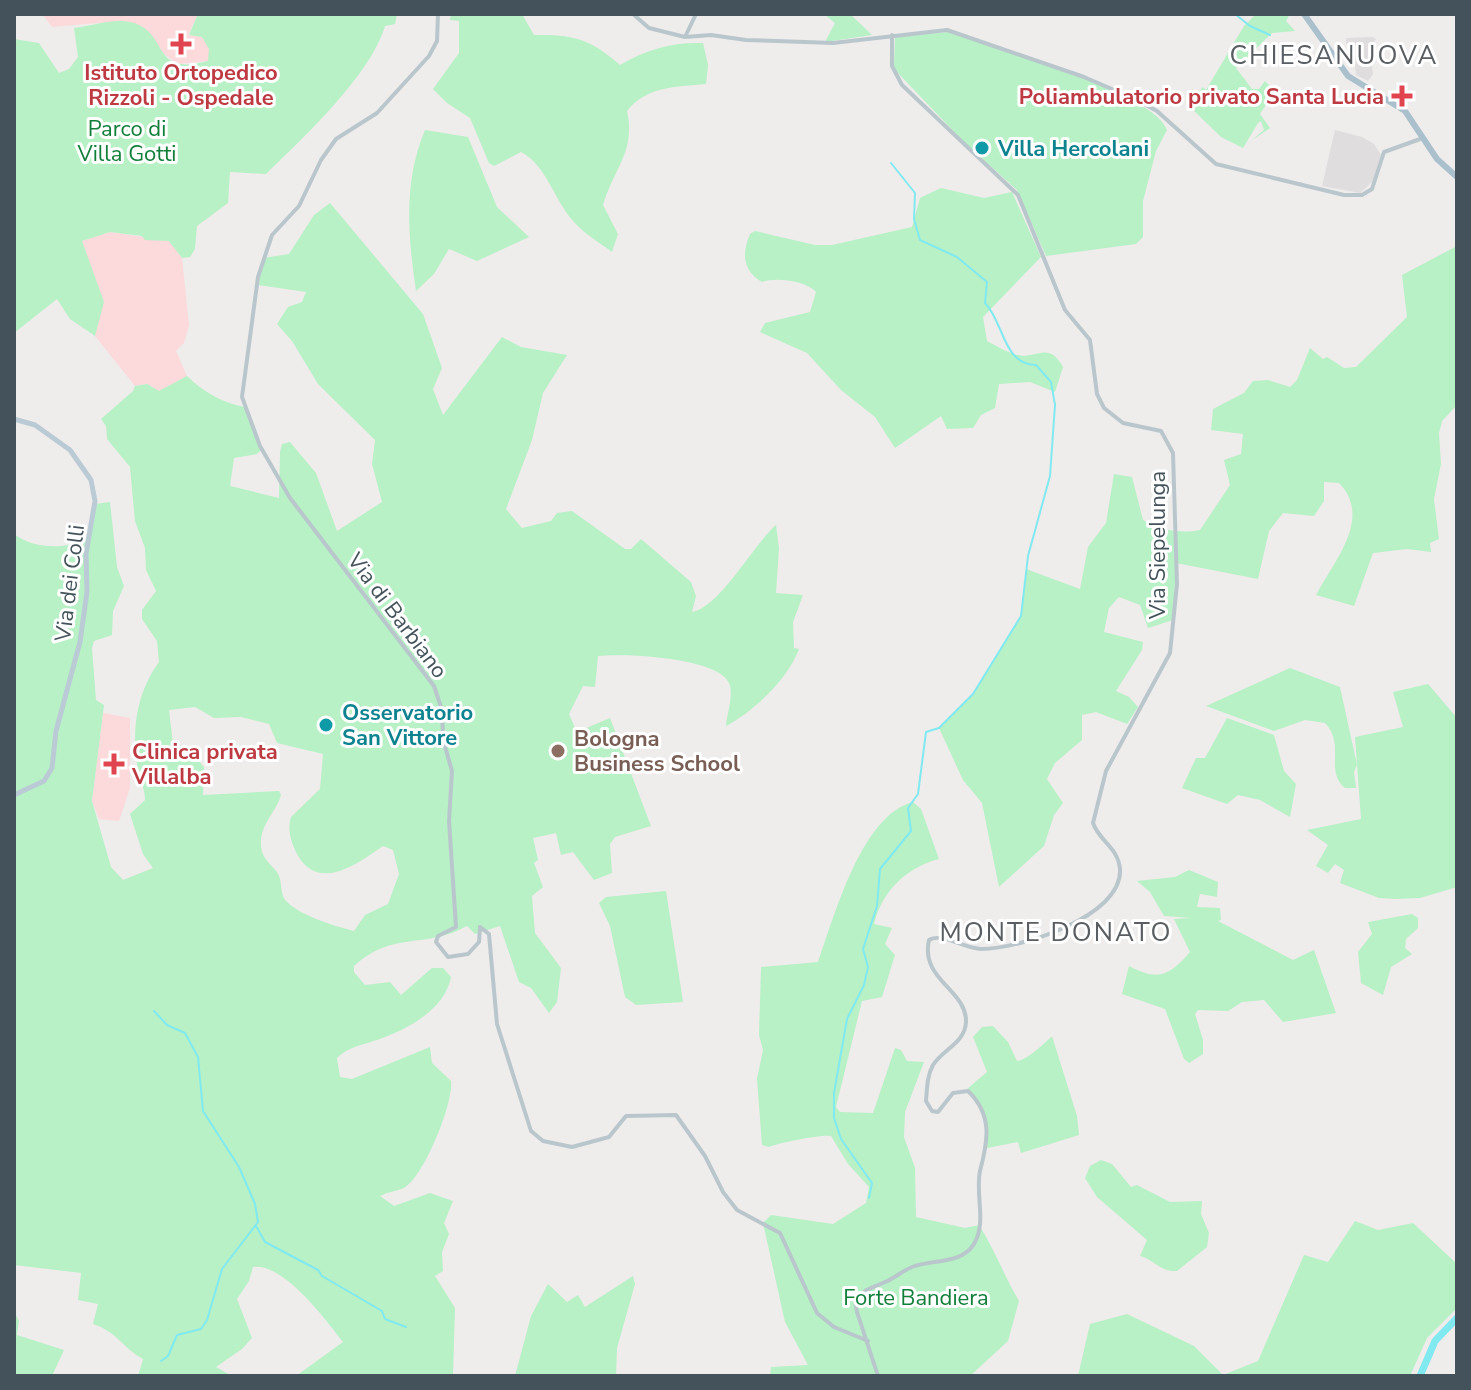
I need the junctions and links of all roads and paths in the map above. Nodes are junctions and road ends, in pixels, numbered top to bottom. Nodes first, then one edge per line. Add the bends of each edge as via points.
1 (438, 14) edge
2 (633, 14) edge
3 (696, 14) edge
4 (1304, 14) edge
5 (892, 35) junction
6 (685, 37) junction
7 (1423, 138) junction
8 (1457, 177) edge
9 (14, 419) edge
10 (14, 795) edge
11 (868, 1341) junction
12 (878, 1376) edge

1 - 11 street, Via di Barbiano via 429,56 379,111 331,146 299,206 272,235 258,277 243,403 260,446 298,509 434,686 452,771 449,821 456,915 456,927 436,942 448,957 458,957 477,948 480,927 488,932 497,1024 531,1131 543,1141 572,1147 609,1137 626,1116 676,1115 737,1210 780,1233 817,1313 834,1327
2 - 6 street via 649,28
3 - 6 street
4 - 7 main road via 1345,73 1405,111
5 - 6 street via 833,43
5 - 7 street via 947,30 1084,77 1157,111 1216,164 1351,196 1367,193 1375,184 1384,152
5 - 11 street, Via Siepelunga via 892,66 902,85 1022,203 1065,310 1090,340 1097,394 1104,408 1123,423 1161,431 1173,453 1177,584 1170,653 1106,771 1093,823 1118,856 1116,890 1066,927 1001,948 929,940 932,969 960,1003 966,1021 964,1033 933,1065 926,1101 938,1112 959,1091 968,1091 978,1101 989,1136 978,1185 978,1231 975,1243 959,1257 908,1268 861,1293 855,1301
7 - 8 main road
9 - 10 main road, Via dei Colli via 35,425 78,458 93,485 95,501 80,642 56,731 52,768 44,781
11 - 12 street

